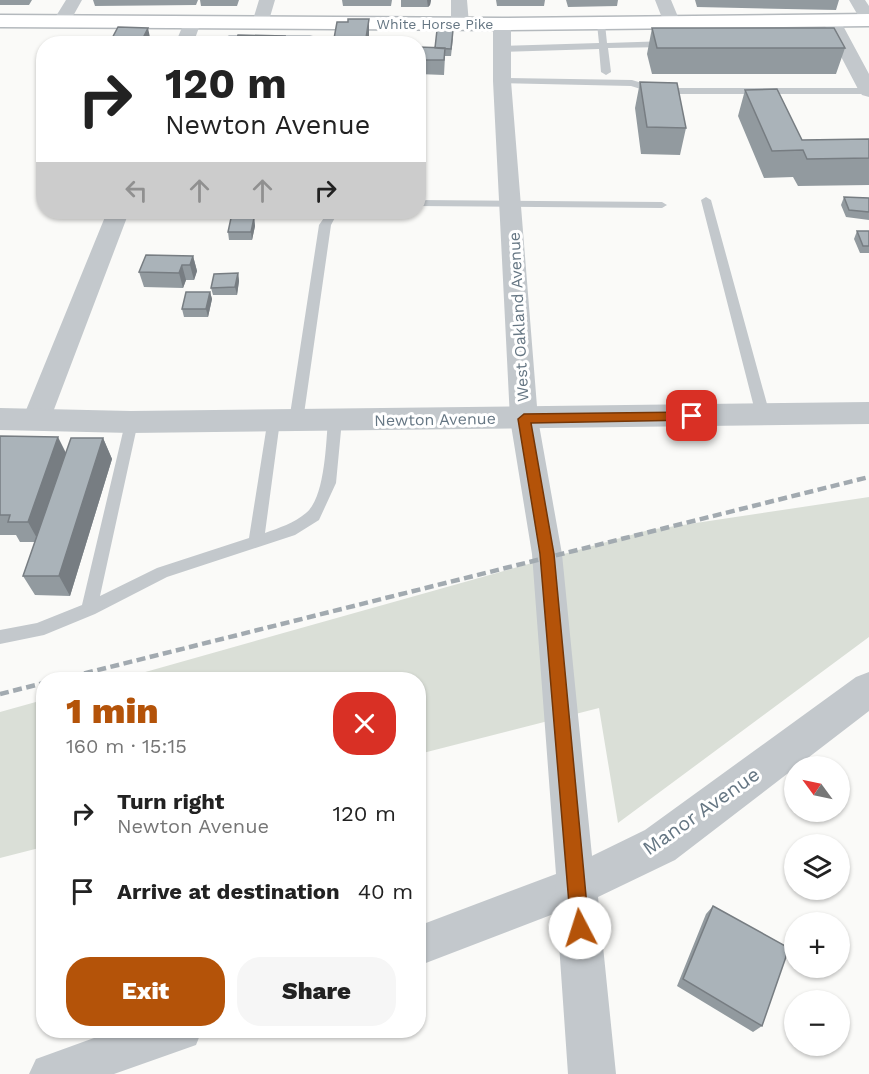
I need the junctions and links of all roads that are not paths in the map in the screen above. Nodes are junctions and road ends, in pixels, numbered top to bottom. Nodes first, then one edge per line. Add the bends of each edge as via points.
1 (74, 0) edge
2 (267, 0) edge
3 (459, 0) edge
4 (663, 0) edge
5 (857, 0) edge
6 (869, 20) edge
7 (0, 21) edge
8 (62, 21) junction
9 (192, 22) junction
10 (832, 22) junction
11 (261, 23) junction
12 (460, 24) junction
13 (502, 24) junction
14 (601, 24) junction
15 (672, 24) junction
16 (230, 35) edge
17 (311, 35) edge
18 (187, 36) edge
19 (676, 45) edge
20 (604, 47) junction
21 (502, 50) junction
22 (606, 72) dead end
23 (502, 81) junction
24 (869, 91) edge
25 (706, 200) dead end
26 (426, 203) edge
27 (512, 204) junction
28 (662, 205) dead end
29 (115, 219) edge
30 (329, 219) edge
31 (869, 413) edge
32 (764, 415) junction
33 (0, 419) edge
34 (524, 419) junction
35 (36, 420) junction
36 (335, 420) junction
37 (284, 421) junction
38 (131, 422) junction
39 (256, 542) junction
40 (88, 609) junction
41 (0, 637) edge
42 (869, 689) edge
43 (576, 886) junction
44 (426, 943) edge
45 (157, 1038) edge
46 (51, 1074) edge
47 (592, 1074) edge

1 - 8 street
2 - 11 street
3 - 12 street
4 - 15 street
5 - 6 street
6 - 10 highway, White Horse Pike
7 - 8 highway, White Horse Pike
8 - 9 highway, White Horse Pike
9 - 16 highway, White Horse Pike
9 - 18 street
10 - 15 highway, White Horse Pike via 774,28
10 - 24 street via 839,45
11 - 16 highway, White Horse Pike
11 - 17 highway, White Horse Pike
12 - 13 highway, White Horse Pike
12 - 17 highway, White Horse Pike
13 - 14 highway, White Horse Pike
13 - 21 street, West Oakland Avenue
14 - 15 highway, White Horse Pike
14 - 20 lane
16 - 17 lane
19 - 20 lane
20 - 21 lane
20 - 22 lane
21 - 23 street, West Oakland Avenue
23 - 24 lane via 632,83 657,92
23 - 27 street, West Oakland Avenue
25 - 32 lane
26 - 27 lane
27 - 28 lane
27 - 34 street, West Oakland Avenue
29 - 35 street
30 - 37 lane
31 - 32 street, Newton Avenue
32 - 34 street, Newton Avenue
33 - 35 street, Newton Avenue
34 - 36 street, Newton Avenue
34 - 43 street, West Oakland Avenue via 547,554
35 - 38 street, Newton Avenue
36 - 37 street, Newton Avenue
36 - 39 lane via 329,483 314,516 290,531
37 - 38 street, Newton Avenue
37 - 39 lane
38 - 40 lane
39 - 40 lane via 162,572
40 - 41 lane via 38,630
42 - 43 street, Manor Avenue via 660,845
43 - 44 street, Manor Avenue
43 - 47 street, West Oakland Avenue
45 - 46 street

